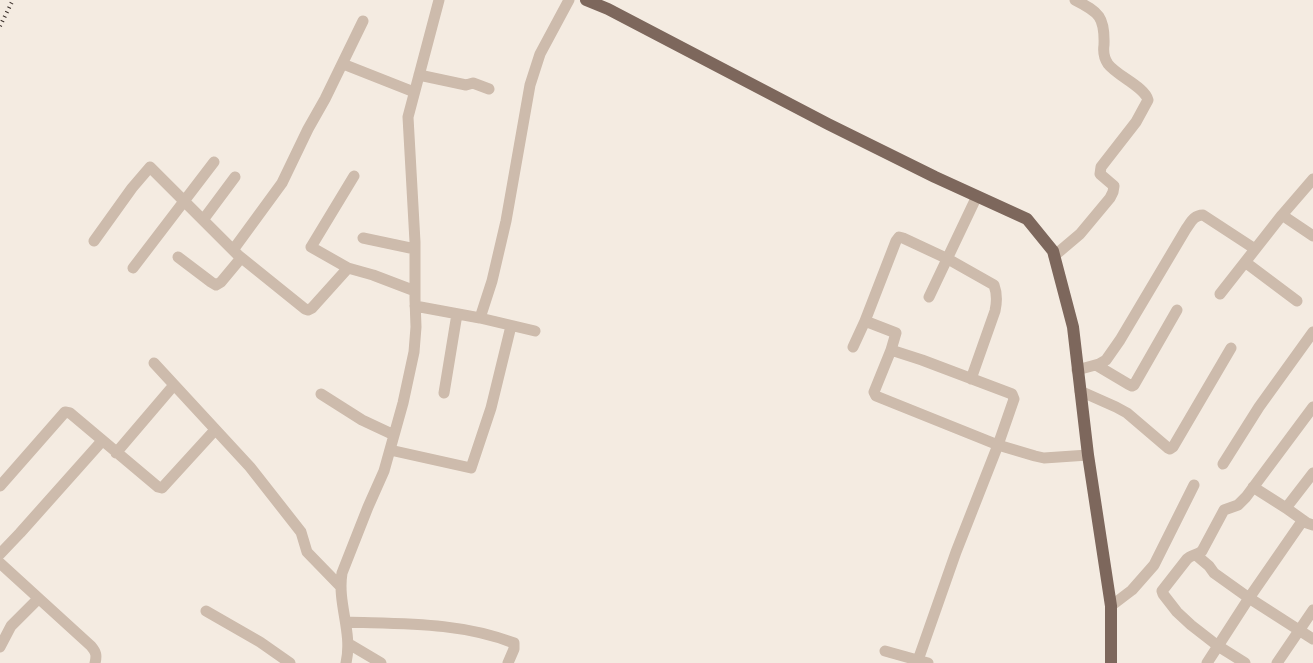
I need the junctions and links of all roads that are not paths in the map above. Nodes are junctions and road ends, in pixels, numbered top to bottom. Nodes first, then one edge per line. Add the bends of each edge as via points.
1 (439, 0) edge
2 (569, 0) edge
3 (586, 0) edge
4 (1075, 0) edge
5 (363, 21) dead end
6 (343, 64) junction
7 (419, 76) junction
8 (489, 89) dead end
9 (414, 92) junction
10 (214, 162) dead end
11 (354, 176) dead end
12 (235, 177) dead end
13 (1313, 178) edge
14 (977, 196) junction
15 (184, 202) junction
16 (1282, 215) junction
17 (203, 220) junction
18 (1313, 236) edge
19 (363, 238) dead end
20 (94, 240) dead end
21 (415, 249) junction
22 (1255, 249) junction
23 (237, 254) junction
24 (1054, 256) junction
25 (178, 257) dead end
26 (948, 259) junction
27 (1245, 262) junction
28 (132, 268) dead end
29 (348, 268) junction
30 (415, 291) junction
31 (1220, 294) dead end
32 (929, 297) dead end
33 (1297, 301) dead end
34 (415, 306) junction
35 (1177, 310) dead end
36 (457, 314) junction
37 (480, 318) junction
38 (865, 321) junction
39 (511, 326) junction
40 (535, 331) dead end
41 (1313, 332) edge
42 (853, 347) dead end
43 (1231, 348) dead end
44 (891, 350) junction
45 (154, 363) dead end
46 (1096, 365) junction
47 (1077, 370) junction
48 (971, 378) junction
49 (174, 385) junction
50 (1080, 391) junction
51 (444, 393) dead end
52 (321, 394) dead end
53 (1313, 407) edge
54 (215, 430) junction
55 (394, 435) junction
56 (102, 441) junction
57 (998, 445) junction
58 (390, 450) junction
59 (116, 453) junction
60 (1088, 455) junction
61 (1223, 464) dead end
62 (1313, 473) edge
63 (0, 486) edge
64 (1194, 486) dead end
65 (1253, 487) junction
66 (1286, 508) junction
67 (1308, 523) edge
68 (0, 554) edge
69 (1196, 555) junction
70 (0, 563) edge
71 (341, 587) junction
72 (38, 598) junction
73 (1249, 598) junction
74 (1111, 606) junction
75 (206, 610) dead end
76 (1313, 610) edge
77 (346, 622) junction
78 (1299, 630) junction
79 (1313, 639) edge
80 (349, 644) junction
81 (1218, 646) junction
82 (0, 647) edge
83 (885, 651) dead end
84 (921, 662) edge
85 (95, 663) edge
86 (290, 663) edge
87 (346, 663) edge
88 (381, 663) edge
89 (508, 663) edge
90 (1112, 663) edge
91 (1206, 663) edge
92 (1245, 663) edge
93 (1277, 663) edge

1 - 7 street
2 - 37 street via 540,54 530,85 506,221
3 - 14 main road
4 - 24 street via 1098,13 1104,30 1103,51 1107,62 1148,100 1136,122 1101,167 1100,174 1114,186 1110,198 1080,234
5 - 6 street
6 - 9 street
6 - 23 street via 282,183
7 - 8 street via 466,86 473,83
7 - 9 street
9 - 21 street via 408,121
10 - 15 street
11 - 29 street via 311,247
12 - 17 street
13 - 16 street
14 - 24 main road via 1027,219
14 - 26 street
15 - 17 street
15 - 20 street via 150,167
15 - 28 street
16 - 18 street
16 - 22 street
17 - 23 street
19 - 21 street
21 - 30 street
22 - 27 street
22 - 46 street via 1203,215 1195,217 1120,340 1106,360
23 - 25 street via 216,285
23 - 29 street via 308,310
24 - 47 main road via 1073,327
26 - 32 street
26 - 38 street via 898,238
26 - 48 street via 990,282 996,290 995,311
27 - 31 street
27 - 33 street
29 - 30 street
30 - 34 street
34 - 36 street
34 - 55 street via 414,352
35 - 46 street via 1134,385
36 - 37 street
36 - 51 street
37 - 39 street
38 - 42 street
38 - 44 street via 896,333
39 - 40 street
39 - 58 street via 496,392 472,468
41 - 61 street
43 - 50 street via 1170,448 1116,406
44 - 48 street
44 - 57 street via 875,394
45 - 49 street
46 - 47 street
47 - 50 main road
48 - 57 street via 1014,397
49 - 54 street
49 - 59 street
50 - 60 main road
52 - 55 street via 374,427
53 - 65 street
54 - 59 street via 162,488
54 - 71 street via 283,508 301,532 308,552
55 - 58 street
56 - 59 street
56 - 63 street via 65,412
56 - 68 street
57 - 60 street via 1044,458
57 - 84 street via 956,552
58 - 71 street via 343,569
60 - 74 main road
62 - 66 street
64 - 74 street via 1154,565 1132,590
65 - 66 street
65 - 69 street via 1238,506 1224,510 1202,551
66 - 67 street
67 - 73 street
69 - 73 street via 1214,573
69 - 81 street via 1187,558 1162,593 1183,618
70 - 72 street
71 - 77 street
72 - 82 street via 11,626
72 - 85 street via 94,649
73 - 78 street
73 - 81 street
74 - 90 main road
75 - 86 street
76 - 78 street
77 - 80 street
77 - 89 street via 422,624 486,634 514,644
78 - 79 street
78 - 93 street
80 - 87 street
80 - 88 street
81 - 91 street
81 - 92 street
83 - 84 street

